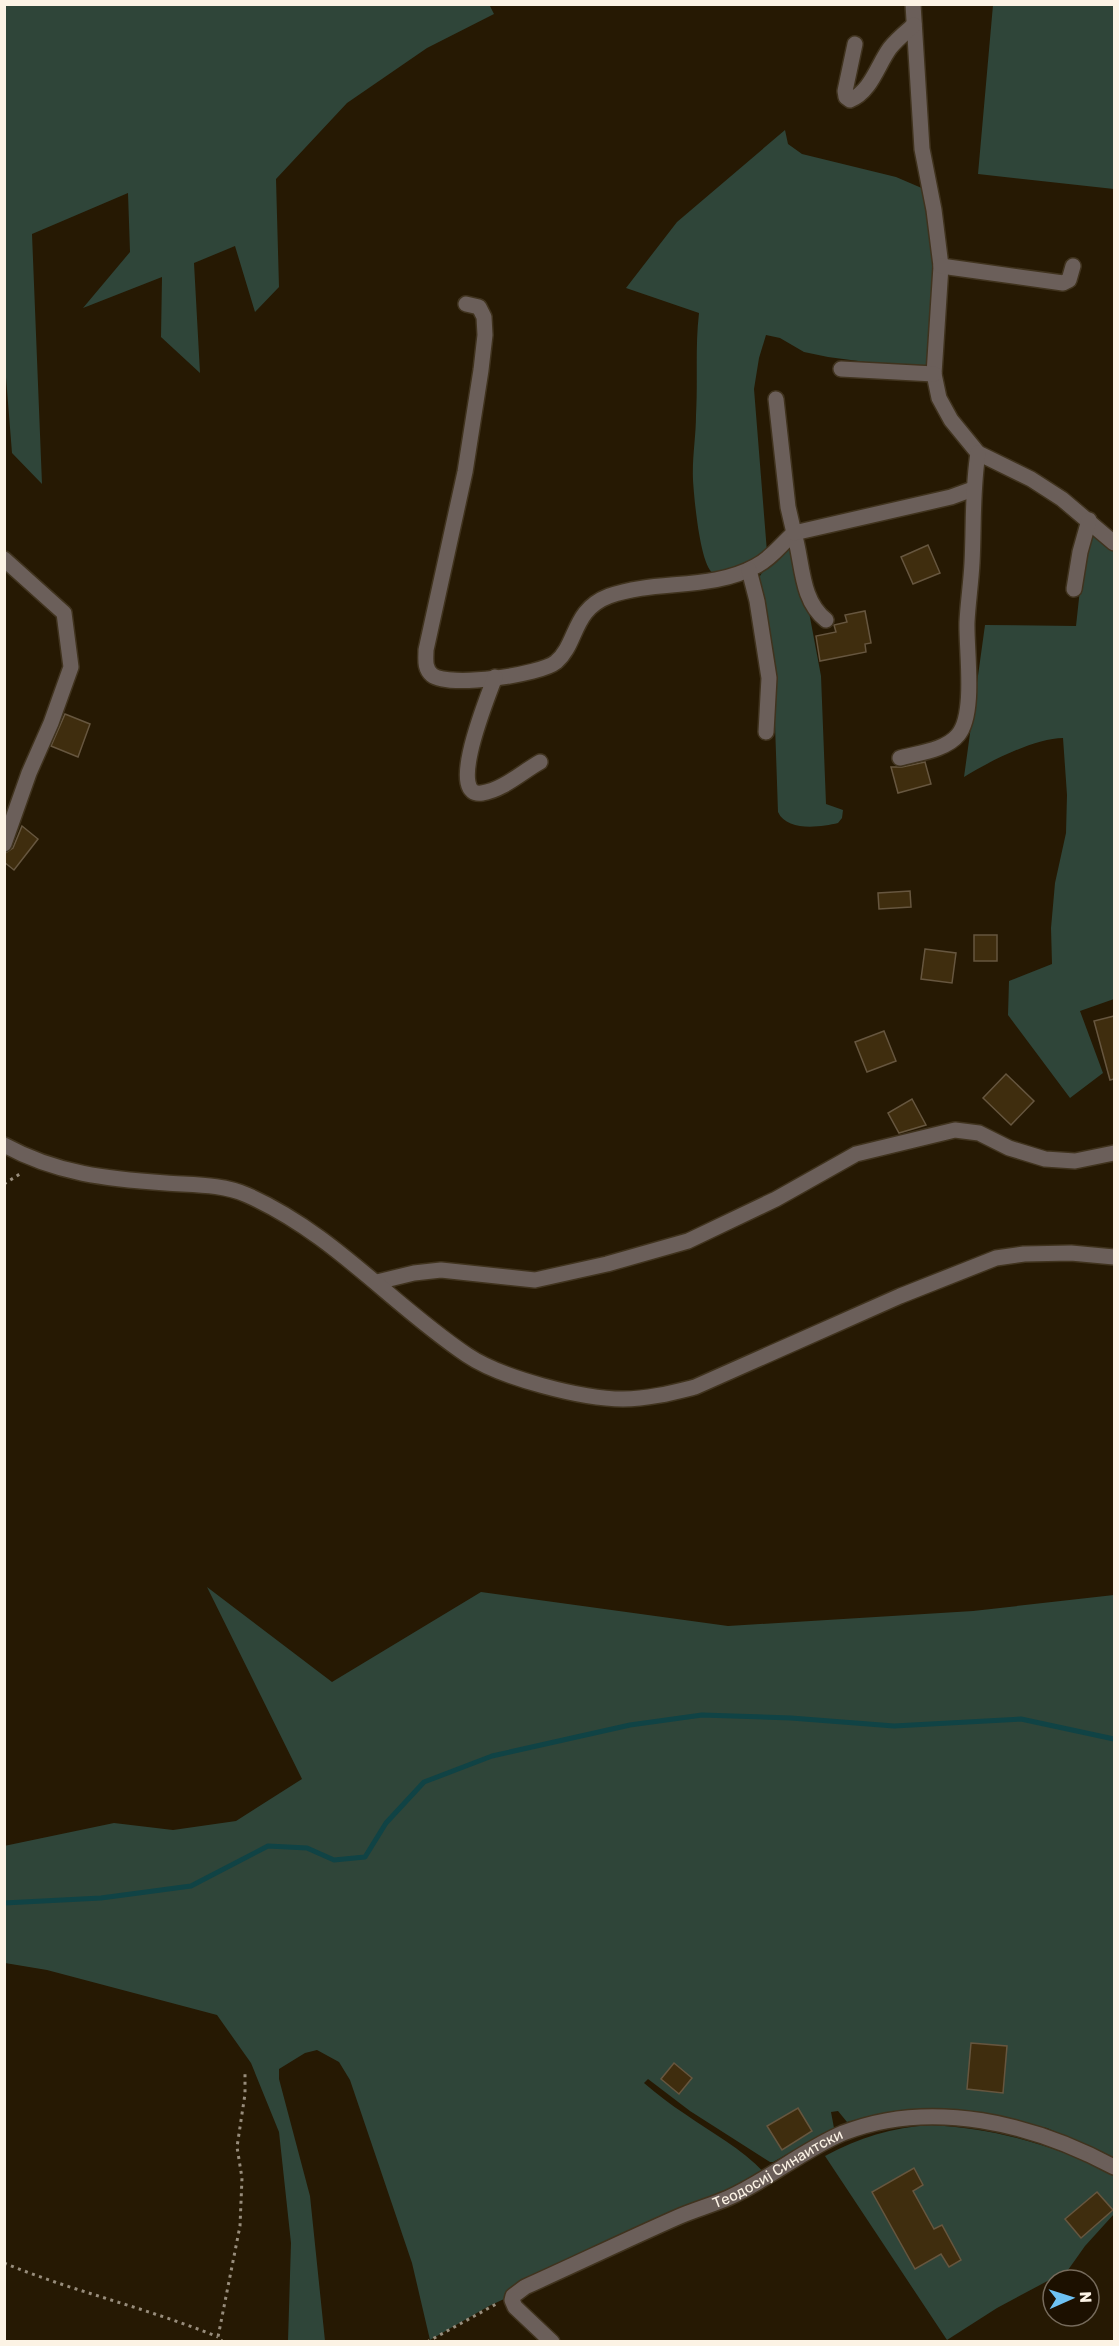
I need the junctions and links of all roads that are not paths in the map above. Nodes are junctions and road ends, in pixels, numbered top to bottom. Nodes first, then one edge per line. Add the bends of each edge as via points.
1 (913, 4) edge
2 (914, 25) junction
3 (855, 44) dead end
4 (941, 266) junction
5 (1073, 266) dead end
6 (466, 304) dead end
7 (841, 369) dead end
8 (934, 374) junction
9 (776, 399) dead end
10 (978, 453) junction
11 (973, 489) junction
12 (1089, 520) junction
13 (794, 533) junction
14 (1114, 543) edge
15 (4, 559) edge
16 (748, 570) junction
17 (1074, 589) dead end
18 (826, 620) dead end
19 (495, 677) junction
20 (766, 732) dead end
21 (900, 758) dead end
22 (540, 762) dead end
23 (4, 844) edge
24 (4, 1145) edge
25 (1114, 1153) edge
26 (1114, 1257) edge
27 (377, 1282) junction
28 (1114, 2167) edge
29 (552, 2342) edge

1 - 2 street
2 - 3 street via 891,46 875,75 850,100 845,91
2 - 4 street via 922,148
4 - 5 street via 1063,283 1069,280
4 - 8 street
6 - 19 street via 479,307 484,317 481,370 463,481 425,661 432,674 447,680
7 - 8 street
8 - 10 street via 945,411
9 - 13 street
10 - 11 street
10 - 12 street via 1031,479
11 - 13 street via 951,498
11 - 21 street via 967,625 969,673 962,730 954,740
12 - 14 street
12 - 17 street
13 - 16 street via 774,554
13 - 18 street via 809,597
15 - 23 street via 64,613 71,667
16 - 19 street via 725,578 609,596 582,617 555,663
16 - 20 street via 769,678
19 - 22 street via 470,755 467,786 475,794 491,791
24 - 27 street via 36,1162 87,1176 245,1194 316,1234
25 - 27 street via 1074,1161 1045,1160 1009,1149 979,1133 955,1130 856,1154 776,1199 688,1241 607,1264 535,1280 441,1270
26 - 27 street via 1048,1253 996,1258 695,1387 660,1396 622,1399 546,1385 510,1375 470,1357
28 - 29 street, Теодосиј Синаитски via 1059,2140 978,2121 927,2117 880,2123 843,2134 730,2197 525,2287 513,2296 515,2307

